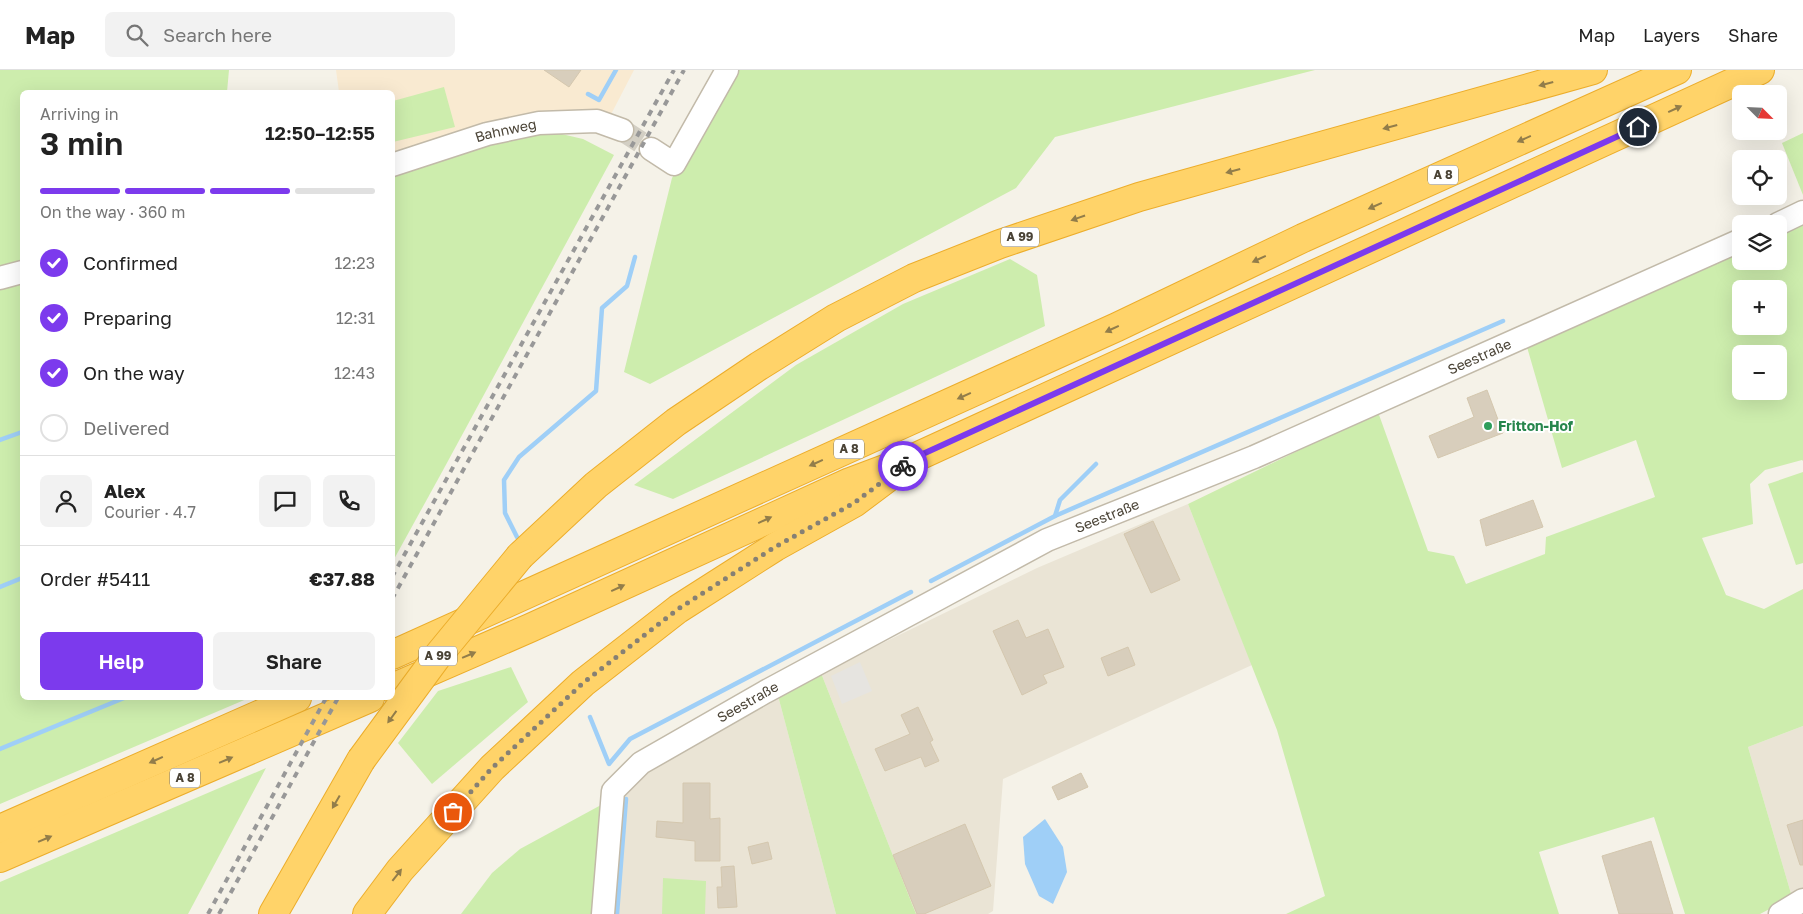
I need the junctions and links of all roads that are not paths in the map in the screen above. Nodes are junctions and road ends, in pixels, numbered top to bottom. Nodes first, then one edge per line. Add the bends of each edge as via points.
1 (727, 70) edge
2 (1593, 70) edge
3 (1676, 70) edge
4 (1760, 70) edge
5 (622, 130) tunnel mouth
6 (652, 150) tunnel mouth
7 (395, 164) edge
8 (1803, 212) edge
9 (1787, 220) edge
10 (1732, 244) edge
11 (20, 273) edge
12 (0, 278) edge
13 (914, 458) junction
14 (395, 654) edge
15 (395, 687) edge
16 (292, 700) edge
17 (365, 700) edge
18 (0, 829) edge
19 (0, 858) edge
20 (1803, 900) edge
21 (273, 914) edge
22 (367, 914) edge
23 (603, 914) edge
24 (1780, 914) edge

1 - 6 street via 674,164
2 -> 21 highway, A 99, bridge via 1139,197 1000,244 914,278 836,318 759,366 676,422 596,485 520,556 436,658 361,760
3 -> 14 highway, A 8
13 -> 4 highway, A 8
5 - 7 street, Bahnweg via 597,121 539,123 487,134
8 - 9 street
10 - 23 street, Seestraße via 1263,453 1047,540 765,692 641,763 613,791
11 - 12 street
15 -> 13 highway, A 8 via 850,482
22 -> 13 highway via 400,870 492,768 583,683 678,609 775,547 854,503
16 -> 18 highway, A 8
19 -> 17 highway, A 8
20 - 24 street

